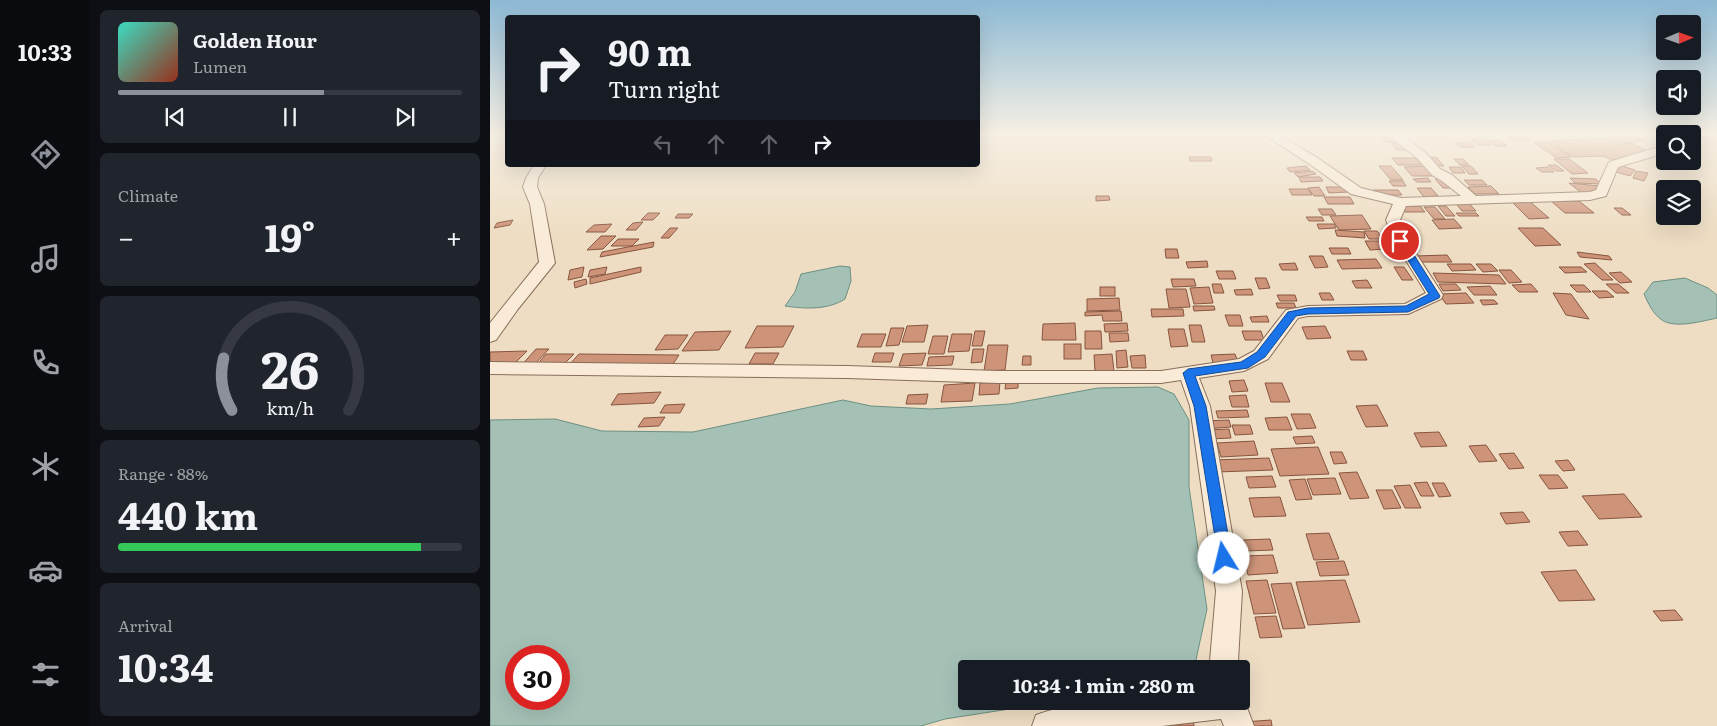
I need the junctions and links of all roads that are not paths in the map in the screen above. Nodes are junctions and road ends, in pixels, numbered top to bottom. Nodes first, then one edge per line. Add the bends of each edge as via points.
1 (538, 168) edge
2 (1323, 168) edge
3 (1432, 168) edge
4 (1612, 168) edge
5 (1471, 198) junction
6 (1401, 202) junction
7 (490, 336) edge
8 (490, 368) edge
9 (1188, 373) junction
10 (1224, 660) edge
11 (1234, 710) edge
12 (1047, 726) edge

1 - 7 street via 530,187 537,199 548,263
2 - 6 street via 1356,191
3 - 5 street
4 - 5 street via 1601,193 1564,197
5 - 6 street
6 - 9 street via 1393,220 1400,241 1435,296 1408,309 1292,314 1261,355 1244,365
8 - 9 street via 847,372 1038,378
9 - 10 street via 1200,406 1230,591
11 - 12 street

